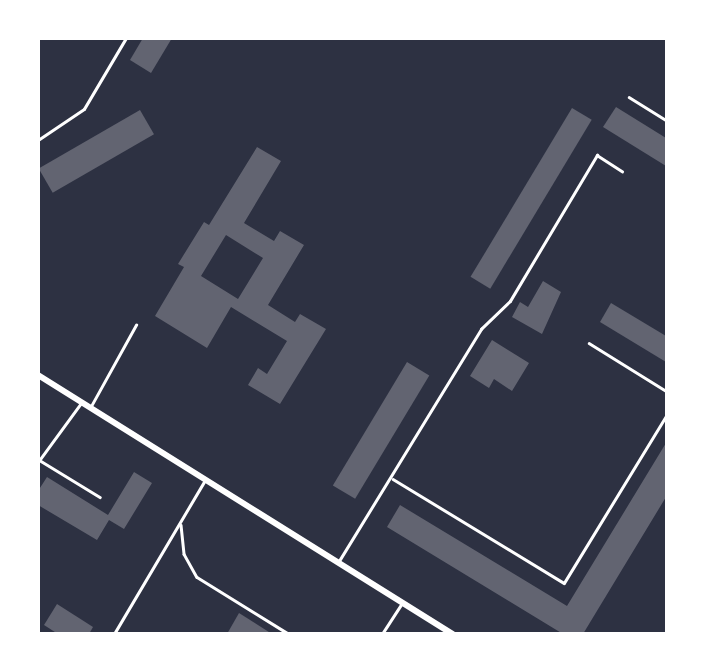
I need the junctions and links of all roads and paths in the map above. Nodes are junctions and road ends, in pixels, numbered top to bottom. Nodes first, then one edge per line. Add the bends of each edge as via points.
1 (126, 38) edge
2 (629, 97) dead end
3 (667, 120) edge
4 (38, 140) edge
5 (622, 171) dead end
6 (136, 325) dead end
7 (589, 344) dead end
8 (38, 375) edge
9 (667, 391) edge
10 (82, 403) junction
11 (89, 409) junction
12 (667, 416) edge
13 (40, 462) edge
14 (392, 479) junction
15 (205, 480) junction
16 (100, 497) dead end
17 (181, 521) junction
18 (338, 562) junction
19 (402, 603) junction
20 (115, 632) edge
21 (120, 634) edge
22 (289, 634) edge
23 (382, 634) edge
24 (453, 634) edge

1 - 4 lane via 84,109
2 - 3 lane
5 - 14 lane via 597,156 510,301 481,330
6 - 11 lane
7 - 9 lane
8 - 10 street
10 - 11 street
10 - 13 lane
11 - 15 street
12 - 14 lane via 564,583
13 - 16 lane
14 - 18 lane
15 - 17 lane
15 - 18 street
17 - 20 lane
17 - 22 lane via 184,554 197,577
18 - 19 street
19 - 23 lane
19 - 24 street
20 - 21 lane

